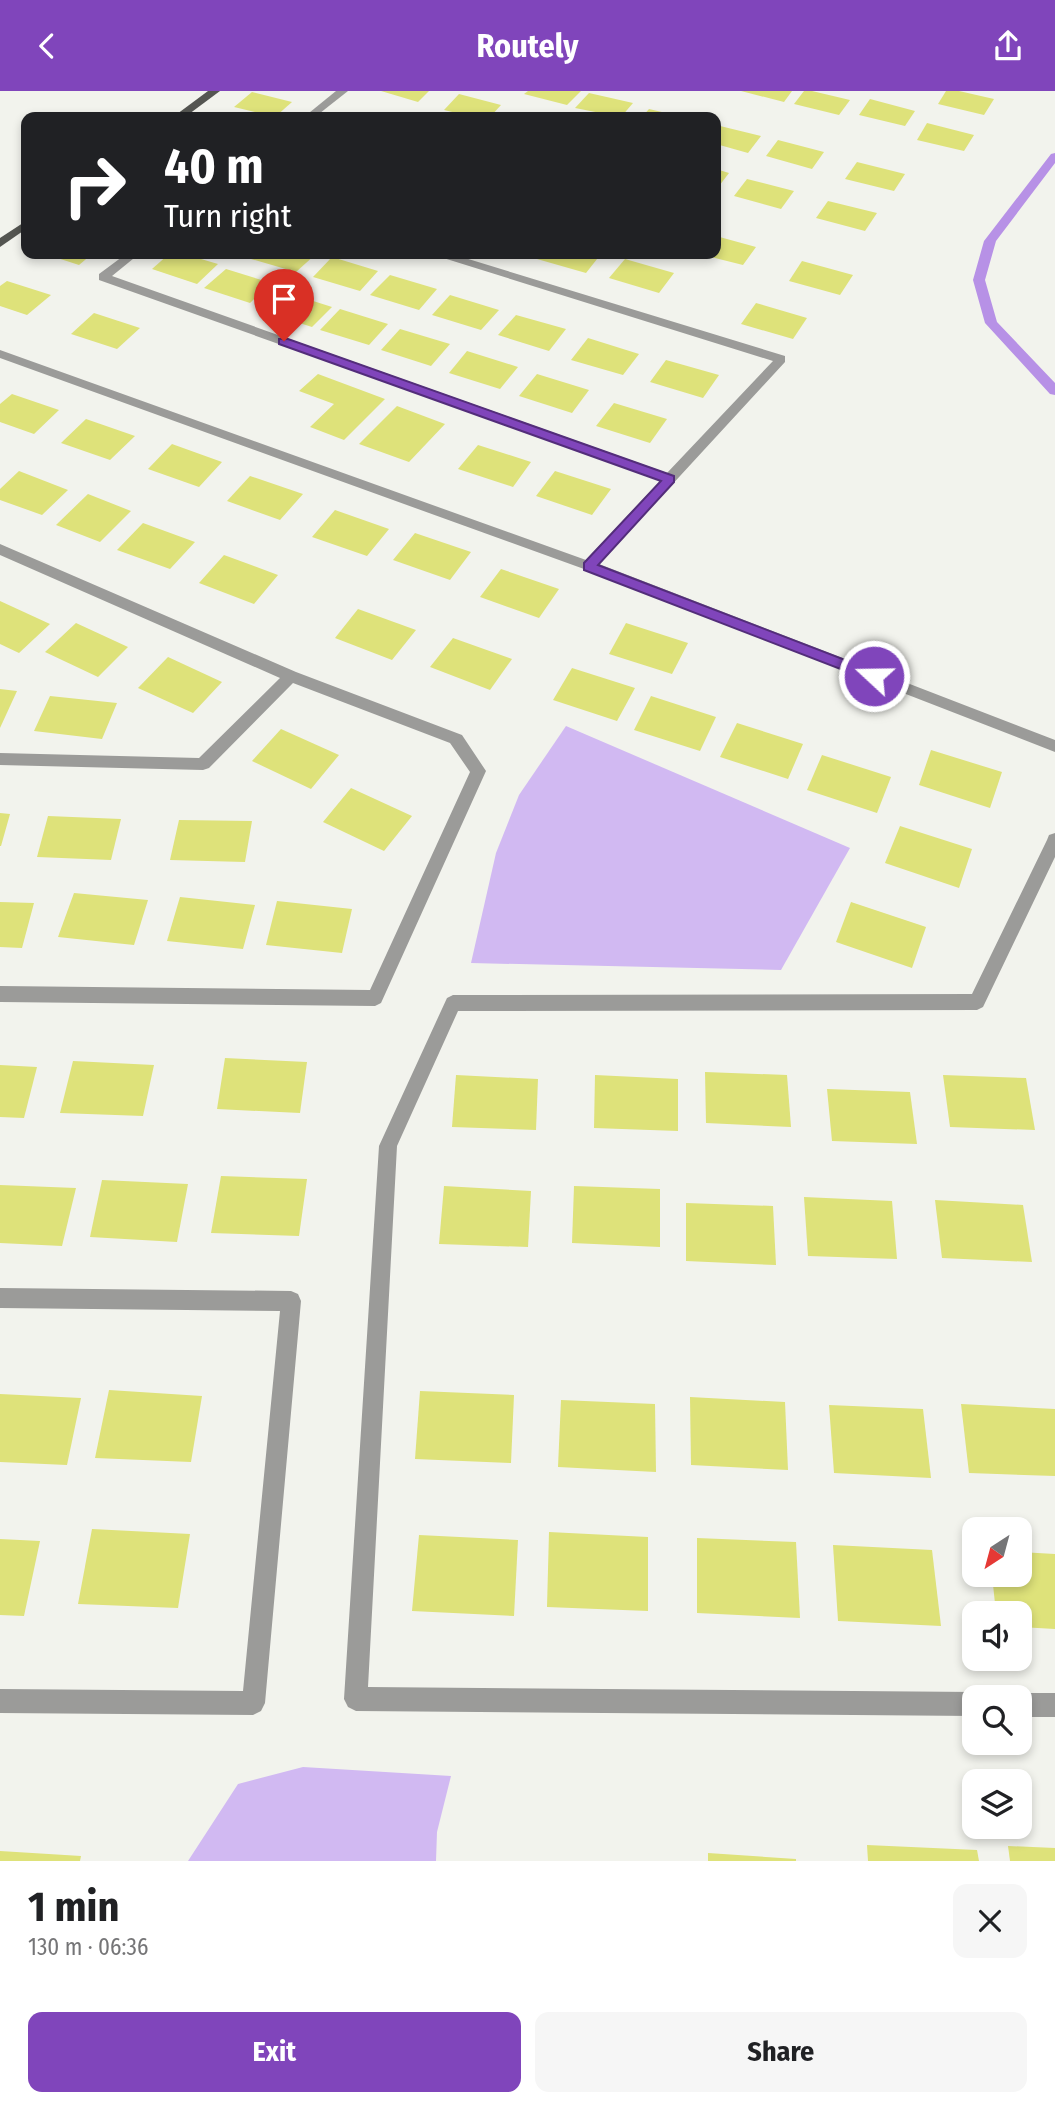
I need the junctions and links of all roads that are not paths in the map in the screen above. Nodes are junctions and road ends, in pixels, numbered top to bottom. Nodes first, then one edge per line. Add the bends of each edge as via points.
1 (215, 91) edge
2 (343, 91) edge
3 (185, 112) edge
4 (316, 112) edge
5 (21, 228) edge
6 (0, 243) edge
7 (126, 259) edge
8 (457, 259) edge
9 (3, 358) edge
10 (670, 479) junction
11 (0, 549) edge
12 (589, 566) junction
13 (291, 676) junction
14 (1055, 746) edge
15 (0, 759) edge
16 (1055, 840) edge
17 (0, 994) edge
18 (0, 1298) edge
19 (0, 1701) edge
20 (962, 1705) edge
21 (1032, 1705) edge
22 (1055, 1705) edge

1 - 3 main road
2 - 4 street
5 - 6 main road
7 - 10 street via 103,277
8 - 10 street via 781,359
9 - 12 street
10 - 12 street
11 - 13 street
12 - 14 street
13 - 15 street via 203,764
13 - 17 street via 456,739 478,771 375,997
16 - 20 street via 977,1002 453,1003 388,1146 356,1699
18 - 19 street via 291,1301 253,1703
21 - 22 street

